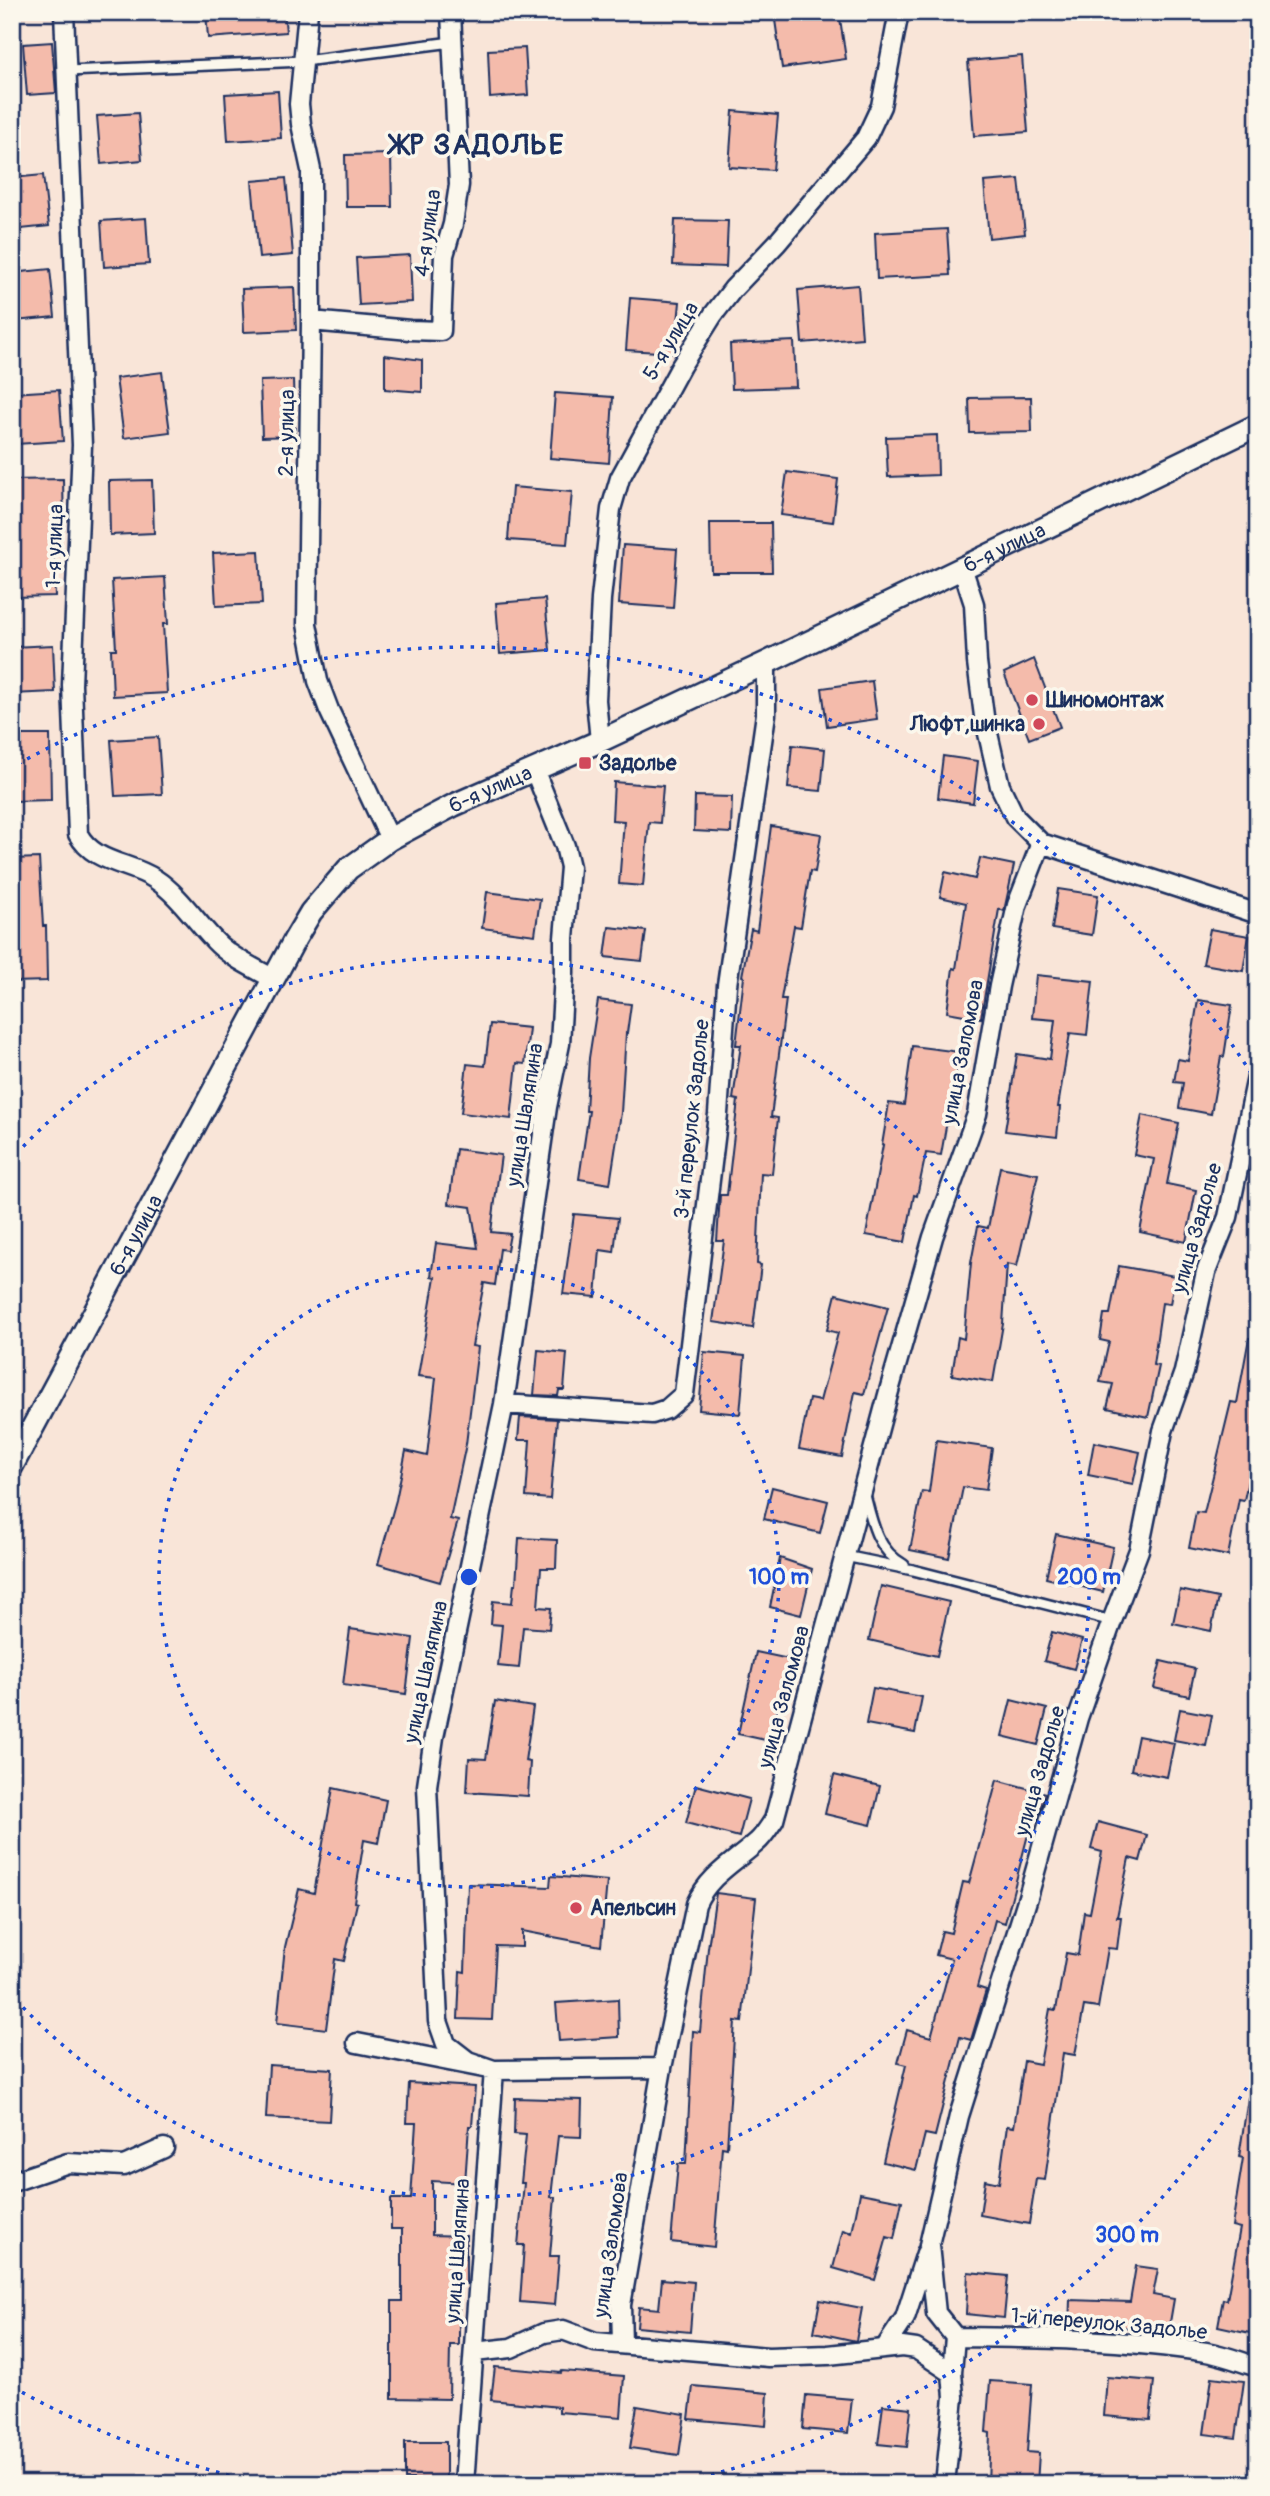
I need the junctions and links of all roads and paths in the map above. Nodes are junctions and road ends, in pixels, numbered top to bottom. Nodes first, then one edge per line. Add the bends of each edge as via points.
1 (64, 12) edge
2 (308, 12) edge
3 (451, 12) edge
4 (899, 12) edge
5 (452, 41) junction
6 (304, 61) junction
7 (66, 71) junction
8 (312, 321) junction
9 (1258, 425) edge
10 (962, 567) junction
11 (766, 663) junction
12 (600, 741) junction
13 (534, 769) junction
14 (390, 839) junction
15 (1041, 843) junction
16 (1258, 914) edge
17 (274, 979) junction
18 (1258, 1072) edge
19 (504, 1404) junction
20 (12, 1466) edge
21 (863, 1486) junction
22 (845, 1556) junction
23 (913, 1570) junction
24 (1112, 1621) junction
25 (357, 2043) dead end
26 (662, 2068) junction
27 (494, 2070) junction
28 (164, 2148) dead end
29 (12, 2182) edge
30 (929, 2245) junction
31 (955, 2337) junction
32 (622, 2343) junction
33 (885, 2348) junction
34 (474, 2352) junction
35 (1258, 2367) edge
36 (952, 2373) junction
37 (464, 2484) edge
38 (945, 2484) edge

1 - 7 street, 1-я улица
2 - 6 street, 2-я улица
3 - 5 street, 4-я улица
4 - 12 street, 5-я улица via 881,106 866,138 713,315 620,478 611,509 601,599 596,700
5 - 6 lane
5 - 8 street, 4-я улица via 459,185 444,255 441,331
6 - 7 lane
6 - 8 street, 2-я улица via 299,104 311,170
7 - 17 street, 1-я улица via 82,445 72,685 78,834 97,856 154,878 220,946
8 - 14 street, 2-я улица via 307,624 329,710
9 - 10 street, 6-я улица
10 - 11 street, 6-я улица
10 - 15 street via 974,604 984,716 1000,786 1016,817
11 - 12 street, 6-я улица
11 - 19 street, 3-й переулок Задолье via 766,714 727,985 718,1114 684,1394 667,1409 652,1414
12 - 13 street, 6-я улица
13 - 14 street, 6-я улица
13 - 19 street, улица Шаляпина via 569,867 565,973 561,1044 547,1107
14 - 17 street, 6-я улица via 329,889
15 - 16 street
15 - 21 street, улица Заломова via 1017,905 977,1114 933,1237
17 - 20 street, 6-я улица
18 - 24 street, улица Задолье via 1228,1217 1206,1272 1184,1372 1163,1432 1139,1550
19 - 27 street, улица Шаляпина via 427,1786 438,2021 446,2044 468,2061
21 - 22 street, улица Заломова
21 - 23 lane via 880,1541 891,1558
22 - 23 lane
22 - 26 street, улица Заломова via 775,1820 760,1840 714,1876 696,1904
23 - 24 lane
24 - 30 street, улица Задолье via 1078,1718 959,2116
25 - 27 street
26 - 27 street
26 - 32 street, улица Заломова via 621,2305
27 - 34 street, улица Шаляпина
28 - 29 street via 124,2166 68,2163
30 - 31 street, улица Задолье via 936,2313
30 - 33 street via 905,2318
31 - 35 street, 1-й переулок Задолье via 1136,2345 1208,2353
31 - 36 street
32 - 33 street via 768,2357 828,2356
32 - 34 street via 594,2342 562,2330 511,2348
33 - 36 street via 916,2349
34 - 37 street, улица Шаляпина
36 - 38 street via 954,2397

